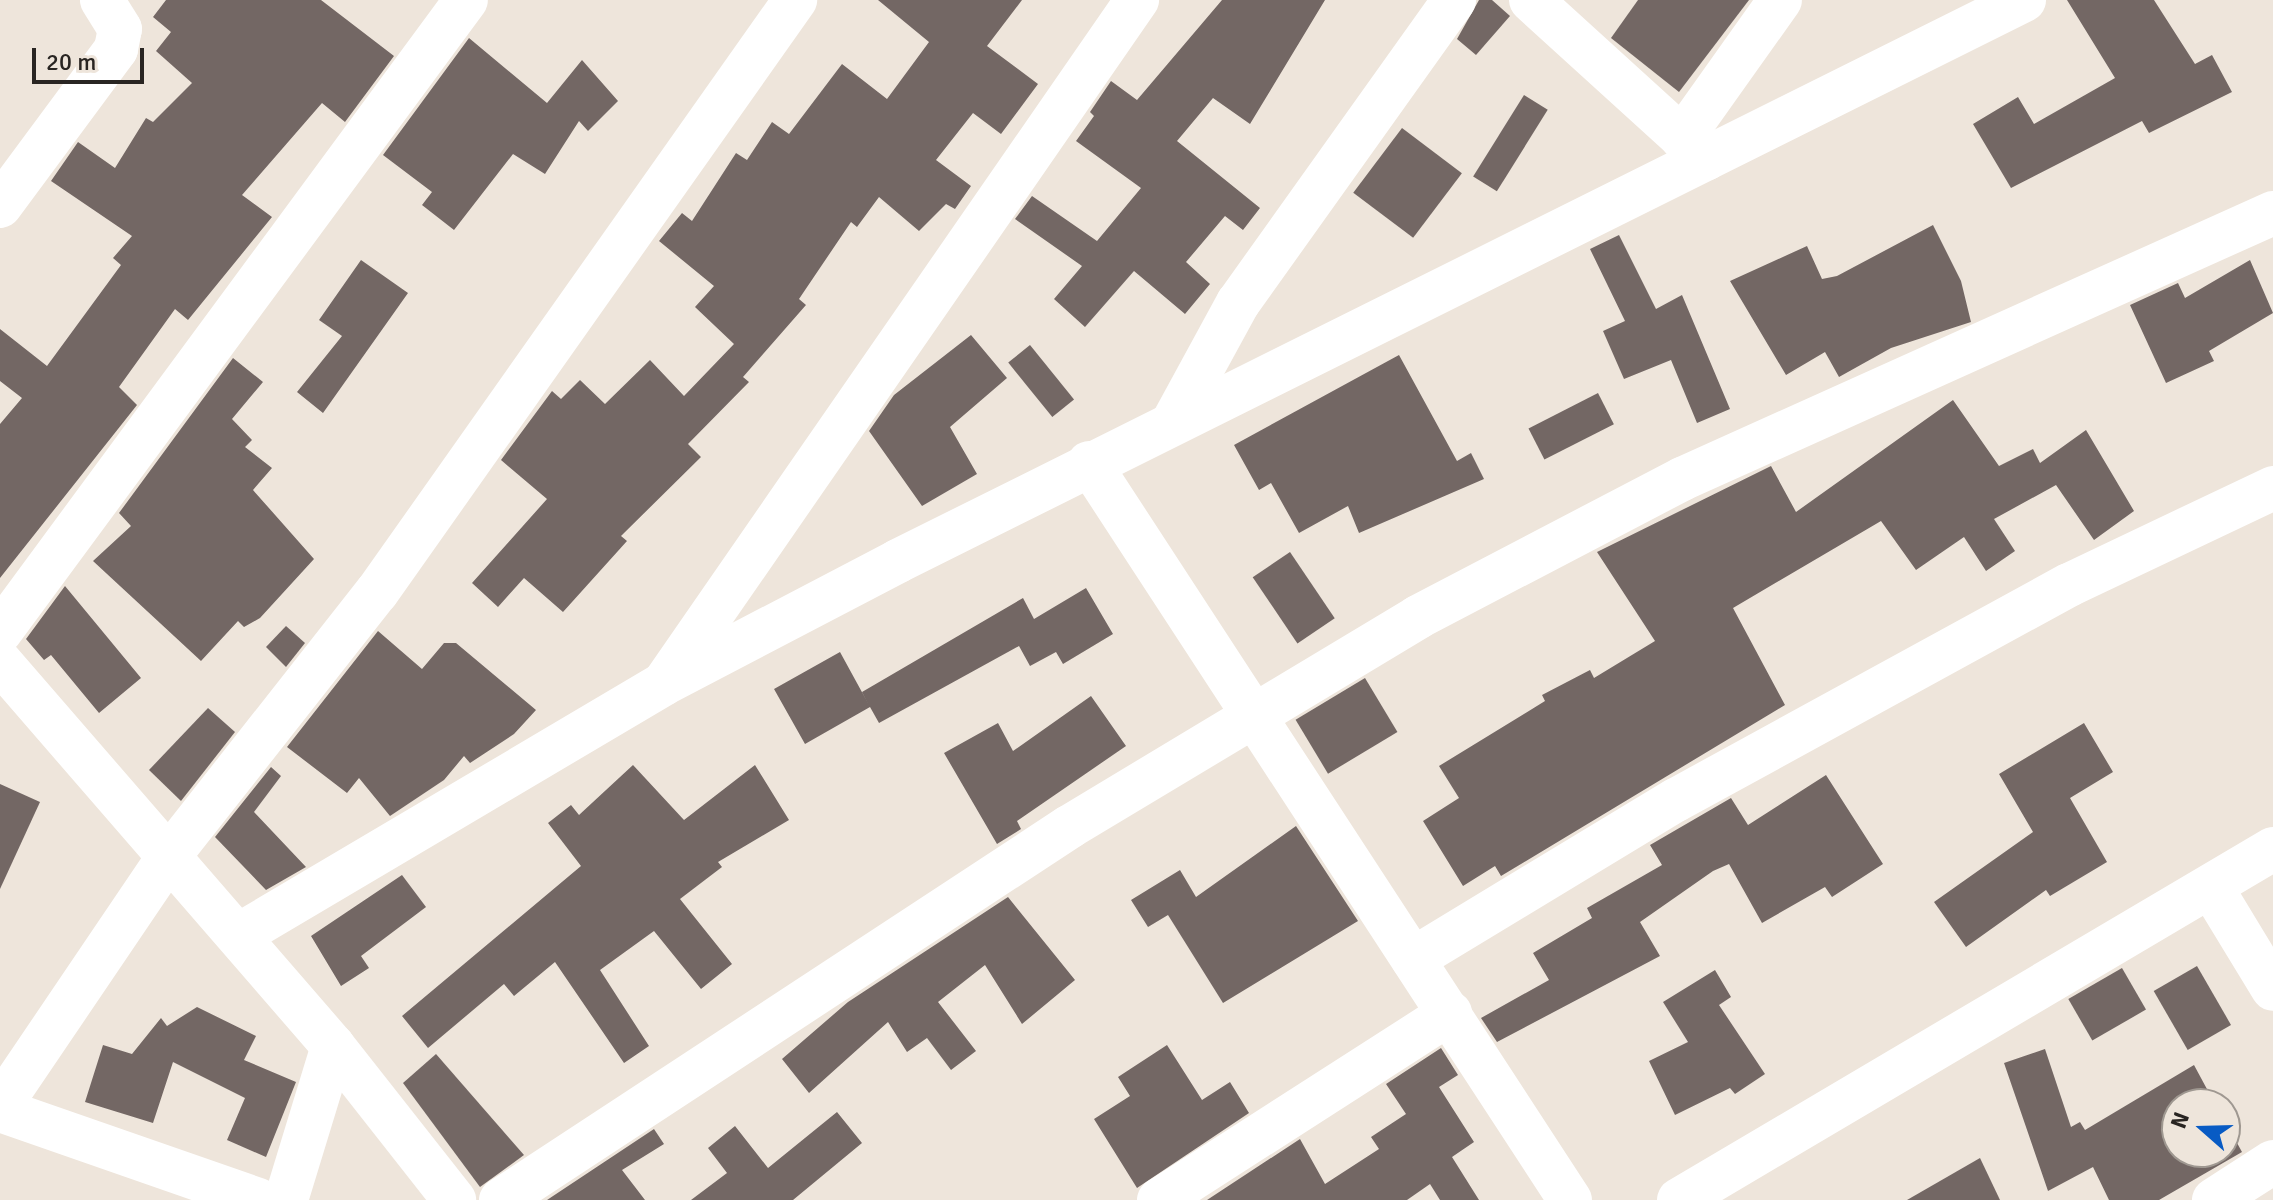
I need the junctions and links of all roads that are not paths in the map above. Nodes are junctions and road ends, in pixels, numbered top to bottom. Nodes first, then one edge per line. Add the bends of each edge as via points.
1 (102, 0) edge
2 (466, 0) edge
3 (795, 0) edge
4 (1137, 0) edge
5 (1454, 0) edge
6 (1531, 0) edge
7 (1780, 0) edge
8 (2024, 0) edge
9 (1694, 148) junction
10 (0, 206) edge
11 (2273, 213) edge
12 (1173, 422) junction
13 (1089, 463) junction
14 (2273, 488) edge
15 (0, 632) edge
16 (0, 662) edge
17 (663, 684) junction
18 (1254, 714) junction
19 (2273, 849) edge
20 (169, 856) junction
21 (2211, 887) junction
22 (239, 935) junction
23 (1413, 959) junction
24 (2273, 989) edge
25 (1450, 1013) junction
26 (333, 1046) junction
27 (0, 1108) edge
28 (2273, 1162) edge
29 (258, 1200) edge
30 (286, 1200) edge
31 (454, 1200) edge
32 (501, 1200) edge
33 (1159, 1200) edge
34 (1570, 1200) edge
35 (1679, 1200) edge
36 (2214, 1200) edge

1 - 10 street via 120,29 116,49
2 - 15 street
3 - 20 street via 377,592
4 - 17 street
5 - 12 street via 1238,303
6 - 9 street
7 - 9 street
8 - 9 street
9 - 12 street
11 - 18 street via 1682,479 1418,617
12 - 13 street
13 - 17 street
13 - 18 street
14 - 23 street via 2069,585 1704,784
16 - 20 street
17 - 22 street
18 - 23 street
18 - 32 street
19 - 21 street
20 - 22 street
20 - 27 street
21 - 24 street
21 - 35 street
22 - 26 street
23 - 25 street
25 - 33 street
25 - 34 street
26 - 30 street
26 - 31 street
27 - 29 street
28 - 36 street

